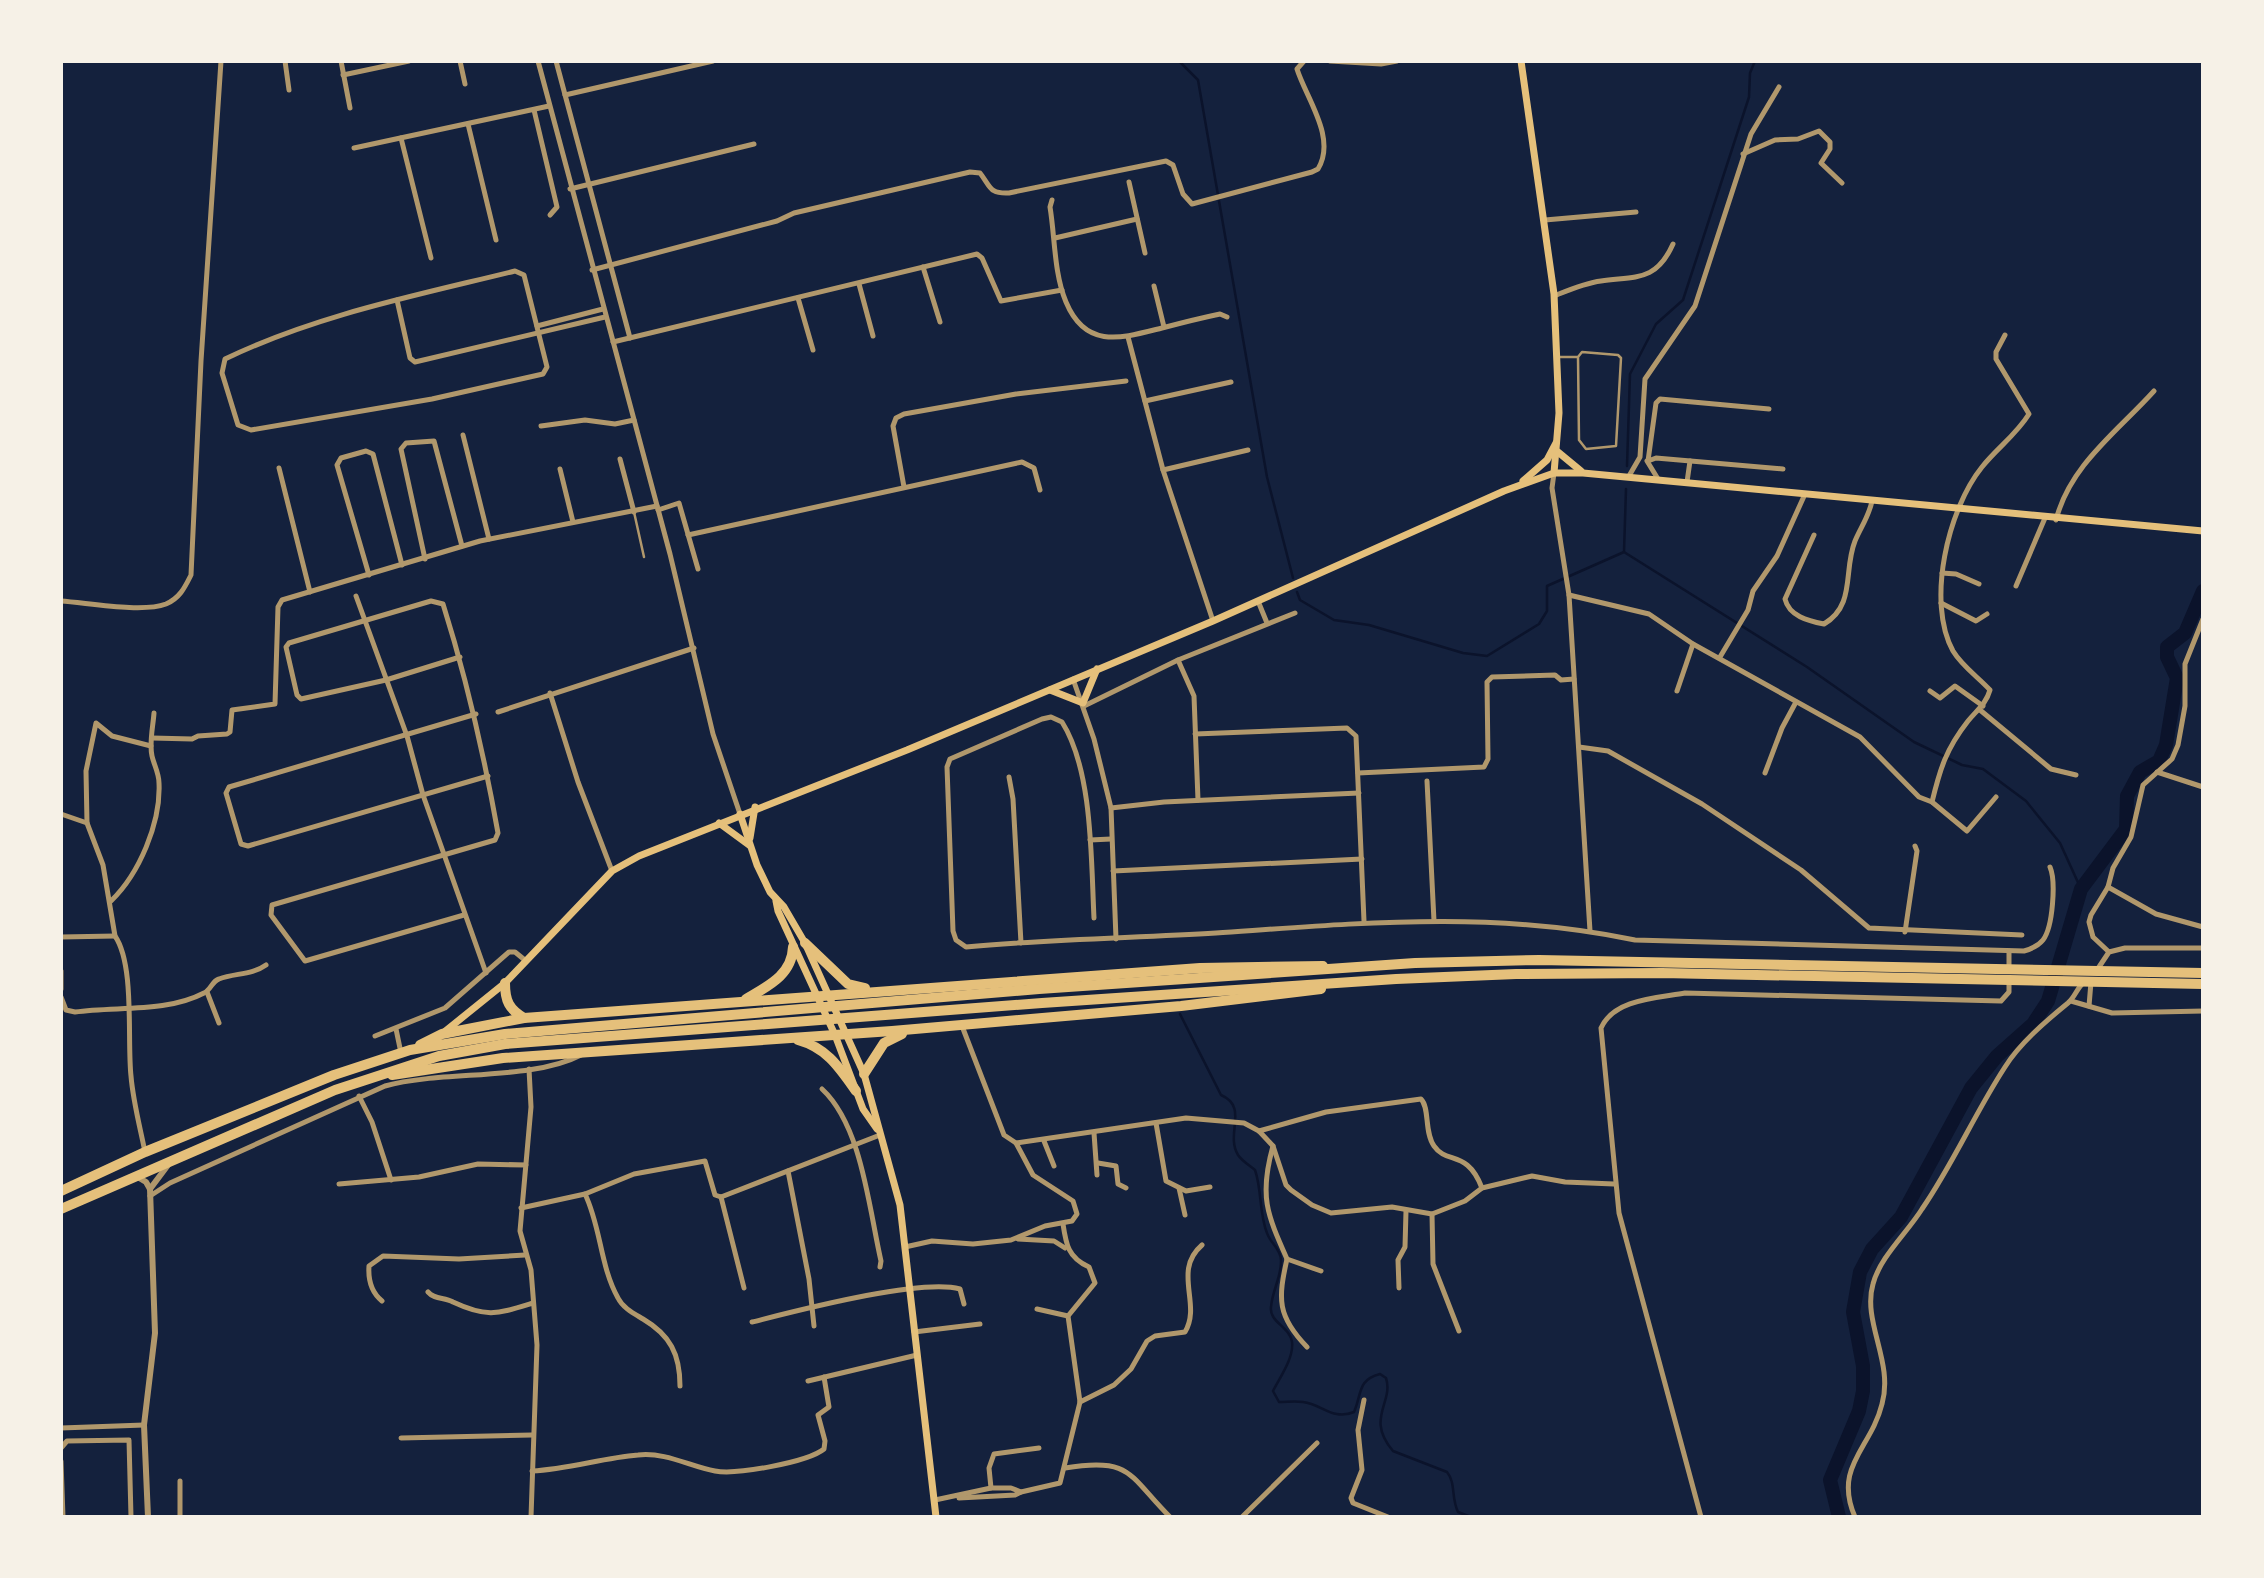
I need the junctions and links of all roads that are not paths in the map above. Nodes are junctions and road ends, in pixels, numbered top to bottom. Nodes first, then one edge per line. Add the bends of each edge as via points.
1 (221, 61) edge
2 (285, 61) edge
3 (341, 61) edge
4 (460, 61) edge
5 (538, 61) edge
6 (556, 61) edge
7 (713, 61) edge
8 (1304, 61) edge
9 (1331, 61) edge
10 (1397, 61) edge
11 (1521, 61) edge
12 (406, 62) edge
13 (343, 75) junction
14 (465, 84) dead end
15 (1779, 88) dead end
16 (289, 90) dead end
17 (565, 95) junction
18 (549, 106) junction
19 (350, 108) dead end
20 (534, 110) junction
21 (468, 124) junction
22 (401, 138) junction
23 (754, 144) dead end
24 (354, 148) dead end
25 (1743, 154) junction
26 (1129, 182) dead end
27 (1842, 183) dead end
28 (589, 184) junction
29 (570, 189) junction
30 (1052, 200) dead end
31 (1636, 212) dead end
32 (550, 215) dead end
33 (1137, 219) junction
34 (1545, 220) junction
35 (1055, 239) junction
36 (496, 240) dead end
37 (1673, 244) dead end
38 (1145, 253) dead end
39 (431, 258) dead end
40 (610, 265) junction
41 (923, 267) junction
42 (592, 271) junction
43 (859, 284) junction
44 (1154, 286) dead end
45 (1062, 290) junction
46 (1554, 296) junction
47 (798, 298) junction
48 (397, 300) junction
49 (603, 309) junction
50 (605, 317) junction
51 (1227, 317) dead end
52 (940, 322) dead end
53 (537, 326) junction
54 (1164, 327) junction
55 (538, 335) junction
56 (2006, 335) dead end
57 (873, 336) dead end
58 (1128, 337) junction
59 (630, 338) junction
60 (613, 342) junction
61 (813, 350) dead end
62 (1557, 357) junction
63 (1578, 357) junction
64 (1126, 381) dead end
65 (1231, 382) dead end
66 (2154, 391) dead end
67 (1145, 401) junction
68 (1769, 409) dead end
69 (634, 420) junction
70 (541, 426) dead end
71 (463, 435) dead end
72 (1558, 440) junction
73 (1248, 450) dead end
74 (1558, 452) junction
75 (1640, 457) junction
76 (620, 459) dead end
77 (1648, 461) junction
78 (1690, 461) junction
79 (279, 468) dead end
80 (560, 469) dead end
81 (1783, 469) dead end
82 (1163, 470) junction
83 (1554, 473) junction
84 (1583, 473) junction
85 (1629, 477) junction
86 (1658, 479) junction
87 (1687, 482) junction
88 (904, 487) junction
89 (1040, 490) dead end
90 (1504, 491) junction
91 (1805, 494) junction
92 (1872, 501) junction
93 (657, 508) junction
94 (1961, 509) junction
95 (634, 512) junction
96 (2045, 519) junction
97 (2056, 520) junction
98 (573, 522) junction
99 (2203, 531) edge
100 (688, 535) junction
101 (1814, 535) dead end
102 (489, 539) junction
103 (462, 546) junction
104 (644, 556) dead end
105 (425, 559) junction
106 (402, 565) junction
107 (698, 569) dead end
108 (1942, 573) junction
109 (369, 575) junction
110 (1979, 584) dead end
111 (2016, 586) dead end
112 (310, 592) junction
113 (1569, 593) junction
114 (356, 596) dead end
115 (61, 601) edge
116 (1258, 601) junction
117 (1941, 603) junction
118 (1295, 613) dead end
119 (1987, 614) dead end
120 (2203, 619) edge
121 (365, 621) junction
122 (1213, 621) junction
123 (1267, 623) junction
124 (1693, 644) junction
125 (694, 648) junction
126 (460, 657) junction
127 (1720, 657) junction
128 (1178, 660) junction
129 (1097, 669) junction
130 (1073, 679) junction
131 (1574, 679) junction
132 (386, 680) junction
133 (1049, 689) junction
134 (1677, 691) dead end
135 (1930, 691) dead end
136 (550, 693) junction
137 (1796, 702) junction
138 (1083, 705) junction
139 (1981, 708) junction
140 (498, 712) dead end
141 (154, 713) dead end
142 (476, 714) junction
143 (1195, 734) junction
144 (407, 736) junction
145 (152, 738) junction
146 (152, 746) junction
147 (1579, 747) junction
148 (2157, 772) junction
149 (1358, 774) junction
150 (1765, 774) dead end
151 (2076, 775) dead end
152 (488, 776) junction
153 (1009, 777) dead end
154 (1427, 780) dead end
155 (2203, 787) edge
156 (1359, 793) junction
157 (423, 795) junction
158 (1996, 797) dead end
159 (1198, 800) junction
160 (1933, 802) junction
161 (755, 807) junction
162 (1111, 808) junction
163 (61, 814) edge
164 (740, 814) junction
165 (87, 823) junction
166 (719, 824) junction
167 (1111, 839) junction
168 (1090, 840) junction
169 (750, 845) junction
170 (1915, 846) dead end
171 (444, 855) junction
172 (1362, 859) junction
173 (2050, 867) dead end
174 (612, 871) junction
175 (1114, 871) junction
176 (2108, 887) junction
177 (776, 899) junction
178 (111, 901) junction
179 (464, 915) junction
180 (1094, 918) dead end
181 (1364, 921) junction
182 (1434, 921) junction
183 (2203, 927) edge
184 (1590, 930) junction
185 (1905, 932) junction
186 (2022, 935) dead end
187 (115, 936) junction
188 (61, 937) edge
189 (1116, 939) junction
190 (805, 943) junction
191 (1021, 943) junction
192 (793, 947) junction
193 (2203, 948) edge
194 (2009, 951) junction
195 (2109, 952) junction
196 (526, 961) junction
197 (266, 965) dead end
198 (1351, 968) junction
199 (61, 971) edge
200 (486, 973) junction
201 (2202, 973) edge
202 (1946, 975) junction
203 (2092, 977) junction
204 (1353, 981) junction
205 (505, 984) junction
206 (2203, 984) edge
207 (61, 989) edge
208 (888, 990) junction
209 (207, 992) junction
210 (823, 995) junction
211 (61, 997) edge
212 (769, 999) junction
213 (2071, 1000) junction
214 (742, 1001) junction
215 (2089, 1006) junction
216 (129, 1007) junction
217 (2203, 1011) edge
218 (524, 1018) junction
219 (219, 1023) dead end
220 (962, 1025) junction
221 (396, 1029) junction
222 (916, 1029) junction
223 (892, 1031) junction
224 (443, 1034) junction
225 (846, 1034) junction
226 (835, 1035) junction
227 (375, 1036) dead end
228 (791, 1037) junction
229 (777, 1038) junction
230 (505, 1039) junction
231 (405, 1051) junction
232 (587, 1052) junction
233 (529, 1069) junction
234 (864, 1074) junction
235 (367, 1080) junction
236 (822, 1090) dead end
237 (856, 1091) junction
238 (359, 1096) junction
239 (1157, 1123) junction
240 (1259, 1131) junction
241 (878, 1132) junction
242 (1094, 1133) junction
243 (1044, 1140) junction
244 (1016, 1143) junction
245 (855, 1144) junction
246 (1273, 1146) junction
247 (145, 1152) junction
248 (174, 1159) junction
249 (1098, 1163) junction
250 (526, 1165) junction
251 (1054, 1166) dead end
252 (788, 1171) junction
253 (1097, 1175) dead end
254 (135, 1176) junction
255 (391, 1180) junction
256 (339, 1184) dead end
257 (1614, 1184) junction
258 (1210, 1187) dead end
259 (1126, 1188) dead end
260 (1179, 1188) junction
261 (1482, 1188) junction
262 (61, 1191) edge
263 (150, 1192) junction
264 (585, 1194) junction
265 (721, 1197) junction
266 (521, 1208) junction
267 (61, 1209) edge
268 (1406, 1211) junction
269 (1432, 1214) junction
270 (1185, 1215) dead end
271 (1063, 1224) junction
272 (1011, 1240) junction
273 (1202, 1245) dead end
274 (905, 1247) junction
275 (1066, 1248) junction
276 (525, 1255) junction
277 (1287, 1259) junction
278 (880, 1267) dead end
279 (1321, 1271) dead end
280 (744, 1288) dead end
281 (1399, 1288) dead end
282 (910, 1291) junction
283 (428, 1292) dead end
284 (382, 1301) dead end
285 (533, 1303) junction
286 (964, 1304) dead end
287 (813, 1306) junction
288 (1037, 1309) dead end
289 (1068, 1316) junction
290 (752, 1322) dead end
291 (980, 1324) dead end
292 (814, 1326) dead end
293 (1459, 1331) dead end
294 (914, 1332) junction
295 (1307, 1347) dead end
296 (917, 1354) junction
297 (824, 1377) junction
298 (808, 1381) dead end
299 (680, 1386) dead end
300 (1364, 1400) dead end
301 (1080, 1402) junction
302 (125, 1425) junction
303 (144, 1425) junction
304 (61, 1428) edge
305 (532, 1435) junction
306 (126, 1438) junction
307 (401, 1438) dead end
308 (1318, 1443) dead end
309 (61, 1448) edge
310 (1039, 1448) dead end
311 (61, 1461) edge
312 (1065, 1468) junction
313 (532, 1471) junction
314 (180, 1481) dead end
315 (991, 1488) junction
316 (1021, 1492) junction
317 (955, 1497) junction
318 (935, 1500) junction
319 (1365, 1513) edge
320 (1699, 1516) edge
321 (63, 1517) edge
322 (131, 1517) edge
323 (148, 1517) edge
324 (180, 1517) edge
325 (531, 1517) edge
326 (936, 1517) edge
327 (1170, 1517) edge
328 (1242, 1517) edge
329 (1388, 1517) edge
330 (1855, 1517) edge

1 - 115 street via 191,575 182,593 151,607
2 - 16 street
3 - 13 street
4 - 14 street
5 - 18 street
6 - 17 street
7 - 17 street
8 - 40 street via 1297,69 1322,134 1322,163 1312,172 1192,204 1186,202 1178,173 1166,161 1009,193 988,190 980,173 970,172 794,213
9 - 10 street
11 - 34 main road
12 - 13 street
13 - 19 street
15 - 25 street
17 - 28 street
18 - 20 street
18 - 29 street
20 - 21 street
20 - 32 street via 557,207
21 - 22 street
21 - 36 street
22 - 24 street
22 - 39 street
23 - 28 street
25 - 27 street via 1819,131 1830,142 1821,163
25 - 75 street via 1695,306 1646,379
26 - 33 street
28 - 29 street
28 - 40 street
29 - 42 street
30 - 35 street
31 - 34 street
33 - 35 street
33 - 38 street
34 - 46 main road
35 - 45 street
37 - 46 street via 1659,268 1641,276 1589,283
40 - 42 street
40 - 59 street
41 - 43 street
41 - 45 street via 977,254 1001,301
41 - 52 street
42 - 49 street
43 - 47 street
43 - 57 street
44 - 54 street
45 - 58 street via 1086,330 1108,338
46 - 62 main road
47 - 59 street
47 - 61 street
48 - 53 street via 520,272
48 - 55 street via 410,358 415,362
48 - 55 street via 263,341 225,359 222,373 238,425 251,430 432,399 542,374 547,367
49 - 50 street
49 - 53 street
50 - 55 street
50 - 60 street
51 - 54 street via 1220,314
53 - 55 street
54 - 58 street
56 - 94 street via 1996,359 2029,414 1983,466
58 - 67 street
59 - 60 street
60 - 69 street
62 - 63 lane
62 - 72 main road
63 - 63 lane via 1579,440 1586,449 1616,446 1621,358 1582,352
64 - 88 street via 904,414 893,426
65 - 67 street
66 - 97 street via 2086,460 2067,488
67 - 82 street
68 - 77 street via 1660,399
69 - 70 street
69 - 93 street
71 - 102 street
72 - 74 main road
72 - 90 main road via 1538,468
73 - 82 street
74 - 83 main road
74 - 84 main road
75 - 77 street
75 - 85 street
76 - 95 street
77 - 78 street
77 - 86 street
78 - 81 street
78 - 87 street
79 - 112 street
80 - 98 street
82 - 122 street
83 - 84 main road
83 - 90 main road
83 - 113 street via 1552,488
84 - 85 main road
85 - 86 main road
86 - 87 main road
87 - 91 main road
88 - 89 street via 1022,462 1034,468
88 - 100 street
90 - 116 main road
91 - 92 main road
91 - 127 street via 1777,556 1752,591 1744,617
92 - 94 main road
92 - 101 street via 1855,542 1843,605 1824,624 1796,614 1785,599
93 - 95 street
93 - 100 street via 679,503
93 - 125 street
94 - 96 main road
94 - 108 street via 1950,533
95 - 98 street
95 - 104 lane
96 - 97 main road
96 - 111 street
97 - 99 main road
98 - 102 street
100 - 107 street
102 - 103 street
103 - 105 street
103 - 105 street via 434,441 406,443 401,449
105 - 106 street
106 - 109 street
106 - 109 street via 373,454 366,451 341,458 337,465
108 - 110 street
108 - 117 street
109 - 112 street
112 - 145 street via 279,602 275,704 232,710 227,734
113 - 124 street via 1648,614
113 - 131 street
114 - 121 street
116 - 122 main road
116 - 123 street
117 - 119 street via 1976,621
117 - 139 street via 1953,651 1990,690
118 - 123 street
120 - 148 street via 2185,664 2185,705 2178,745 2172,759
121 - 126 street via 431,601 443,604
121 - 132 street
121 - 132 street via 289,643 285,653 297,695 301,699
122 - 129 main road
123 - 128 street
124 - 127 street
124 - 134 street
125 - 136 street
125 - 164 street via 713,734
126 - 132 street
126 - 142 street
127 - 137 street
128 - 138 street
128 - 143 street via 1192,689
129 - 130 main road
129 - 138 main road
130 - 133 main road
130 - 138 street
131 - 147 street
131 - 149 street via 1561,680 1555,675 1492,677 1487,682 1488,759 1484,767
132 - 144 street
133 - 138 main road
133 - 161 main road via 907,750
135 - 139 street via 1940,698 1955,686
136 - 140 street
136 - 174 street
137 - 150 street
137 - 160 street via 1860,737 1919,797
138 - 162 street
139 - 151 street via 2051,769
139 - 160 street via 1939,768
141 - 145 street
142 - 144 street
142 - 152 street
143 - 149 street via 1347,728 1356,736
143 - 159 street
144 - 157 street
144 - 157 street via 229,787 226,793 242,844 248,846
145 - 146 street
146 - 165 street via 112,736 96,723 86,771
146 - 178 street via 159,804 130,880
147 - 184 street
147 - 185 street via 1608,751 1702,804 1801,870 1869,928
148 - 155 street
148 - 176 street via 2143,785 2135,826
149 - 156 street
152 - 157 street
152 - 171 street via 498,832 495,840
153 - 191 street
154 - 182 street
156 - 159 street
156 - 172 street
157 - 171 street
158 - 160 street via 1966,831
159 - 162 street
161 - 164 main road
161 - 169 main road
162 - 167 street
163 - 165 street
164 - 166 main road
164 - 169 main road
165 - 178 street
166 - 169 main road
166 - 174 main road
167 - 168 street
167 - 175 street
168 - 180 street
168 - 191 street via 1082,780 1062,722 1051,717 950,759 956,940 966,947
169 - 177 main road
170 - 185 street
171 - 179 street
171 - 179 street via 272,905 271,915 302,960 309,961
172 - 175 street
172 - 181 street
173 - 194 street via 2055,882 2047,932 2042,942 2029,949
174 - 196 main road
175 - 189 street
176 - 183 street via 2156,914
176 - 195 street via 2089,922 2093,937
177 - 190 main road
177 - 192 main road
178 - 187 street
179 - 200 street
181 - 182 street
181 - 189 street
182 - 184 street via 1485,920
184 - 194 street via 1635,940
185 - 186 street
187 - 188 street
187 - 216 street via 121,945
189 - 191 street
190 - 208 highway via 848,984
190 - 210 main road
192 - 210 main road
192 - 214 highway via 788,968 772,984
193 - 195 street
194 - 257 street via 2009,992 2001,1001 1685,993 1614,1010 1601,1028
195 - 203 street
196 - 200 street via 509,952
196 - 205 main road
197 - 209 street via 215,980
198 - 202 highway via 1539,960
198 - 208 highway via 1306,964 1200,968
198 - 230 highway via 1039,989
199 - 207 street
200 - 221 street via 445,1008
201 - 202 highway
202 - 204 highway via 1516,974
202 - 206 highway
203 - 213 street
203 - 215 street
204 - 220 highway via 1312,991
204 - 230 highway
205 - 218 highway via 505,998
205 - 224 main road
208 - 210 highway
208 - 223 highway via 877,998 872,1010 878,1025
209 - 216 street via 168,1004
209 - 219 street
210 - 212 highway
210 - 225 main road
210 - 226 main road
211 - 216 street via 66,1010 75,1012
212 - 214 highway
212 - 229 highway via 791,1009 794,1016 788,1031
213 - 215 street
213 - 330 street via 2006,1065 1924,1207 1878,1269 1871,1306 1885,1388 1882,1405 1847,1476
214 - 218 highway
215 - 217 street via 2112,1013
216 - 247 street via 130,1075
218 - 224 highway
220 - 222 highway
220 - 244 street via 1004,1135
221 - 227 street
221 - 231 street
222 - 223 highway
222 - 234 highway via 884,1044
223 - 225 highway
224 - 231 highway
225 - 226 highway
225 - 234 main road
226 - 228 highway
226 - 237 main road
228 - 229 highway
228 - 237 highway via 832,1058
229 - 232 highway
230 - 231 highway
230 - 235 highway
231 - 247 highway
232 - 233 street via 569,1061
232 - 235 highway via 503,1058
233 - 238 street via 421,1078
233 - 250 street
234 - 241 main road
235 - 248 highway
236 - 245 street via 838,1109
237 - 241 main road
238 - 255 street
238 - 263 street
239 - 240 street via 1198,1117
239 - 242 street
239 - 260 street via 1166,1181
240 - 246 street
240 - 261 street via 1326,1112 1421,1100 1427,1108 1427,1130 1434,1147 1468,1164
241 - 245 street
241 - 274 main road via 895,1181
242 - 243 street
242 - 249 street
243 - 244 street
243 - 251 street
244 - 271 street via 1032,1175 1073,1201 1077,1214
245 - 252 street
245 - 278 street
246 - 268 street via 1286,1185 1312,1205 1331,1213 1392,1207
246 - 277 street via 1267,1213
247 - 262 highway
248 - 254 highway
248 - 263 street
249 - 253 street
249 - 259 street via 1116,1166 1118,1184
250 - 255 street via 460,1166
250 - 266 street
252 - 265 street
252 - 287 street
254 - 263 street via 142,1178
254 - 267 highway
255 - 256 street
257 - 261 street via 1532,1176
257 - 320 street
258 - 260 street
260 - 270 street
261 - 269 street via 1465,1201
263 - 303 street via 155,1333
264 - 265 street via 634,1174 705,1161 715,1195
264 - 266 street
264 - 299 street via 616,1294 630,1311 666,1336 680,1363
265 - 280 street
266 - 276 street
268 - 269 street
268 - 281 street via 1405,1247 1398,1260
269 - 293 street via 1433,1264
271 - 272 street
271 - 275 street
272 - 274 street via 972,1244 944,1240
272 - 275 street via 1041,1239
273 - 301 street via 1188,1264 1190,1323 1185,1332 1147,1341 1114,1385
274 - 282 main road
275 - 289 street via 1089,1267 1095,1283
276 - 284 street via 459,1259 383,1256 369,1266 370,1285
276 - 285 street
277 - 279 street
277 - 295 street via 1280,1301 1284,1319
282 - 286 street via 955,1288 963,1294
282 - 287 street
282 - 294 main road
283 - 285 street via 483,1313
285 - 305 street via 537,1345
287 - 290 street
287 - 292 street
288 - 289 street
289 - 301 street
291 - 294 street
294 - 296 main road
296 - 297 street
296 - 318 main road
297 - 298 street
297 - 313 street via 829,1406 818,1415 825,1441 818,1454 719,1471 678,1458 639,1454
300 - 319 street via 1358,1430 1362,1470 1351,1498
301 - 312 street
302 - 303 street
302 - 304 street
302 - 306 street
303 - 323 street
305 - 307 street
305 - 313 street
306 - 309 street via 67,1441
306 - 322 street via 131,1444
308 - 328 street
310 - 315 street via 994,1454 989,1468
311 - 321 street
312 - 316 street via 1060,1483
312 - 327 street via 1098,1465 1126,1470
313 - 325 street
314 - 324 street
315 - 316 street
315 - 317 street
316 - 317 street
317 - 318 street
318 - 326 main road
319 - 329 street

